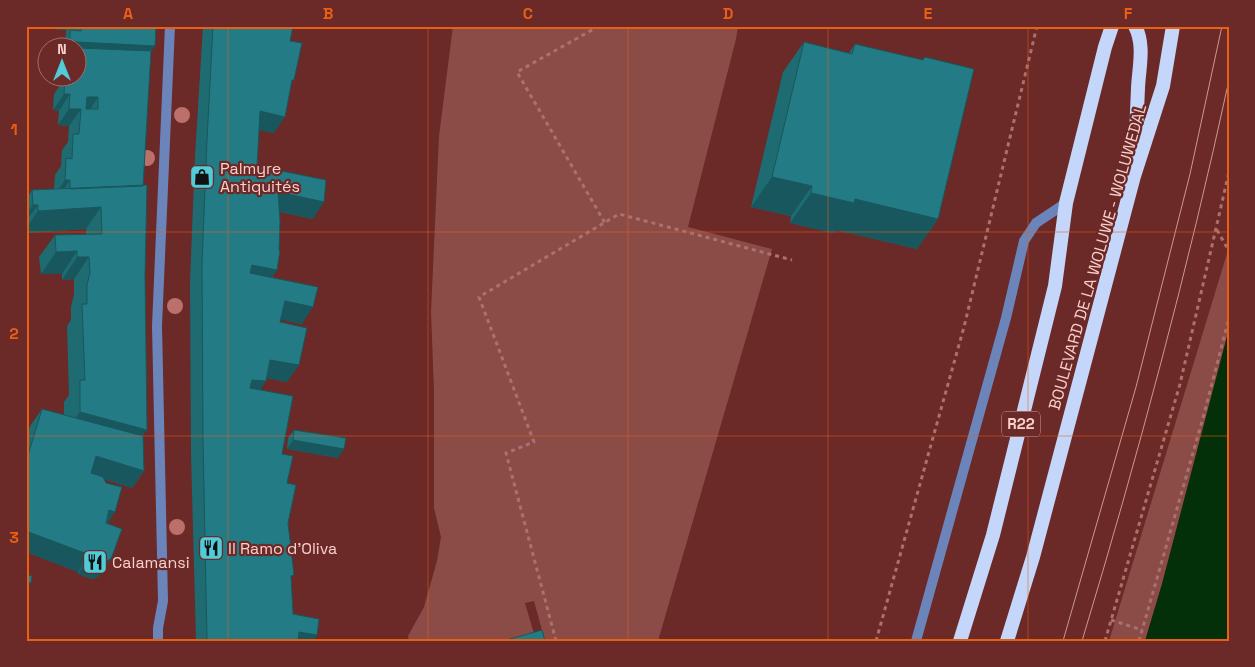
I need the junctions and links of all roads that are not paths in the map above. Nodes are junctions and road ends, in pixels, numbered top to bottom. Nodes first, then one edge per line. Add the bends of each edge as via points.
1 (170, 26) edge
2 (1112, 26) edge
3 (1135, 26) edge
4 (1173, 26) edge
5 (1134, 176) junction
6 (1066, 203) junction
7 (158, 641) edge
8 (916, 641) edge
9 (960, 641) edge
10 (1007, 641) edge

1 - 7 street via 157,326 163,601
2 - 6 highway, BOULEVARD DE LA WOLUWE - WOLUWEDAL / R22
3 - 5 highway via 1142,55
4 - 5 highway, BOULEVARD DE LA WOLUWE - WOLUWEDAL / R22 via 1163,86
5 - 10 highway, BOULEVARD DE LA WOLUWE - WOLUWEDAL / R22 via 1035,548
6 - 8 street via 1036,224 1024,241 1006,318
6 - 9 highway, BOULEVARD DE LA WOLUWE - WOLUWEDAL / R22 via 1056,286 993,535

